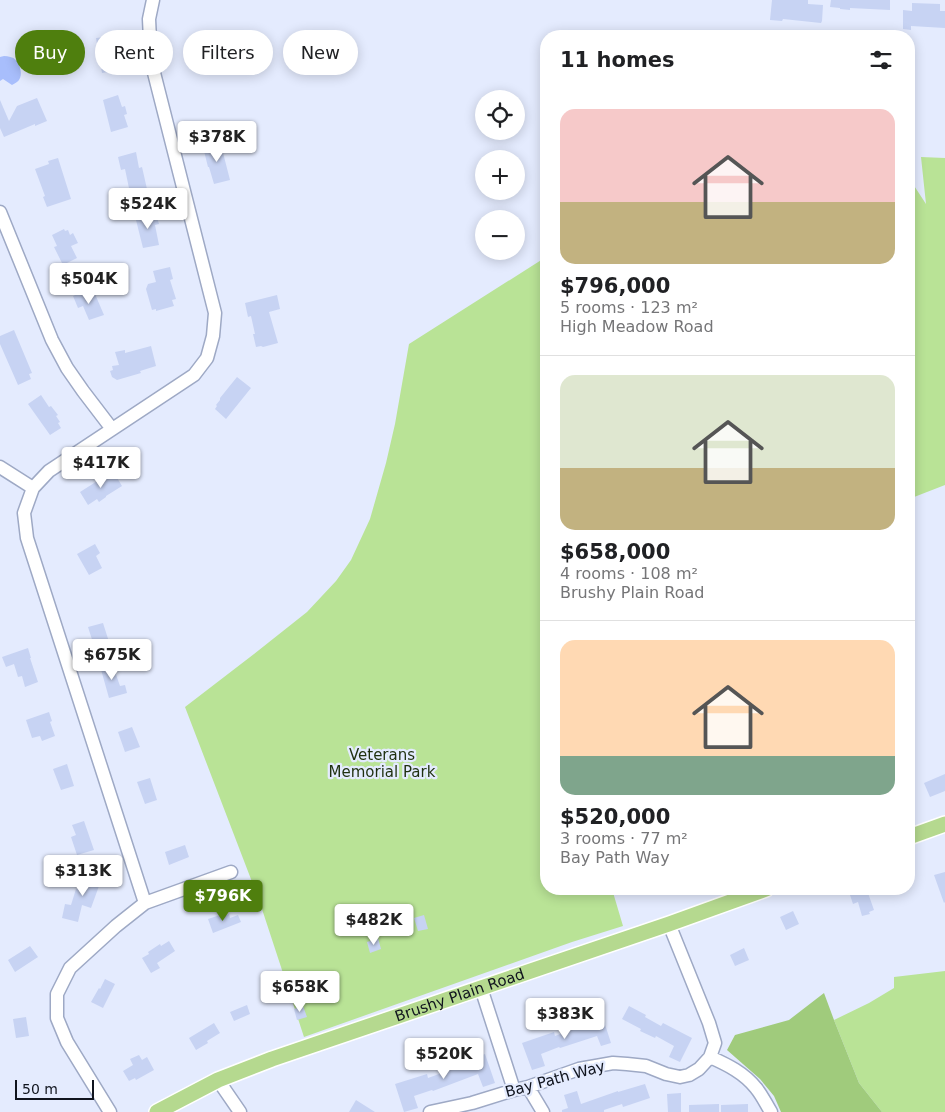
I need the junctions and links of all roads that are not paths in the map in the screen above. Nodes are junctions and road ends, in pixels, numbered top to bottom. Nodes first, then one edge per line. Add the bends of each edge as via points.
1 (152, 0) edge
2 (0, 212) edge
3 (112, 429) junction
4 (0, 467) edge
5 (33, 488) junction
6 (945, 824) edge
7 (915, 834) edge
8 (231, 872) dead end
9 (749, 895) edge
10 (145, 903) junction
11 (669, 924) junction
12 (481, 988) junction
13 (710, 1057) junction
14 (218, 1080) junction
15 (528, 1087) junction
16 (514, 1090) junction
17 (110, 1112) edge
18 (157, 1112) edge
19 (240, 1112) edge
20 (430, 1112) edge
21 (543, 1112) edge
22 (771, 1112) edge

1 - 3 street via 149,19 151,61 215,313 213,336 207,358 194,375
2 - 3 street via 52,340 72,376
3 - 5 street via 49,471
4 - 5 street
5 - 10 street via 24,513 27,538
6 - 7 main road
8 - 10 street
9 - 11 main road, Brushy Plain Road
10 - 17 street via 70,968 57,994 57,1018 67,1042
11 - 12 main road, Brushy Plain Road
11 - 13 street via 709,1023 715,1043
12 - 14 main road, Brushy Plain Road
12 - 16 street
13 - 15 street, Bay Path Way via 699,1069 680,1077 646,1066 613,1063 579,1069
13 - 22 street via 744,1075
14 - 18 main road, Brushy Plain Road
14 - 19 street
15 - 16 street, Bay Path Way
15 - 21 street
16 - 20 street, Bay Path Way

